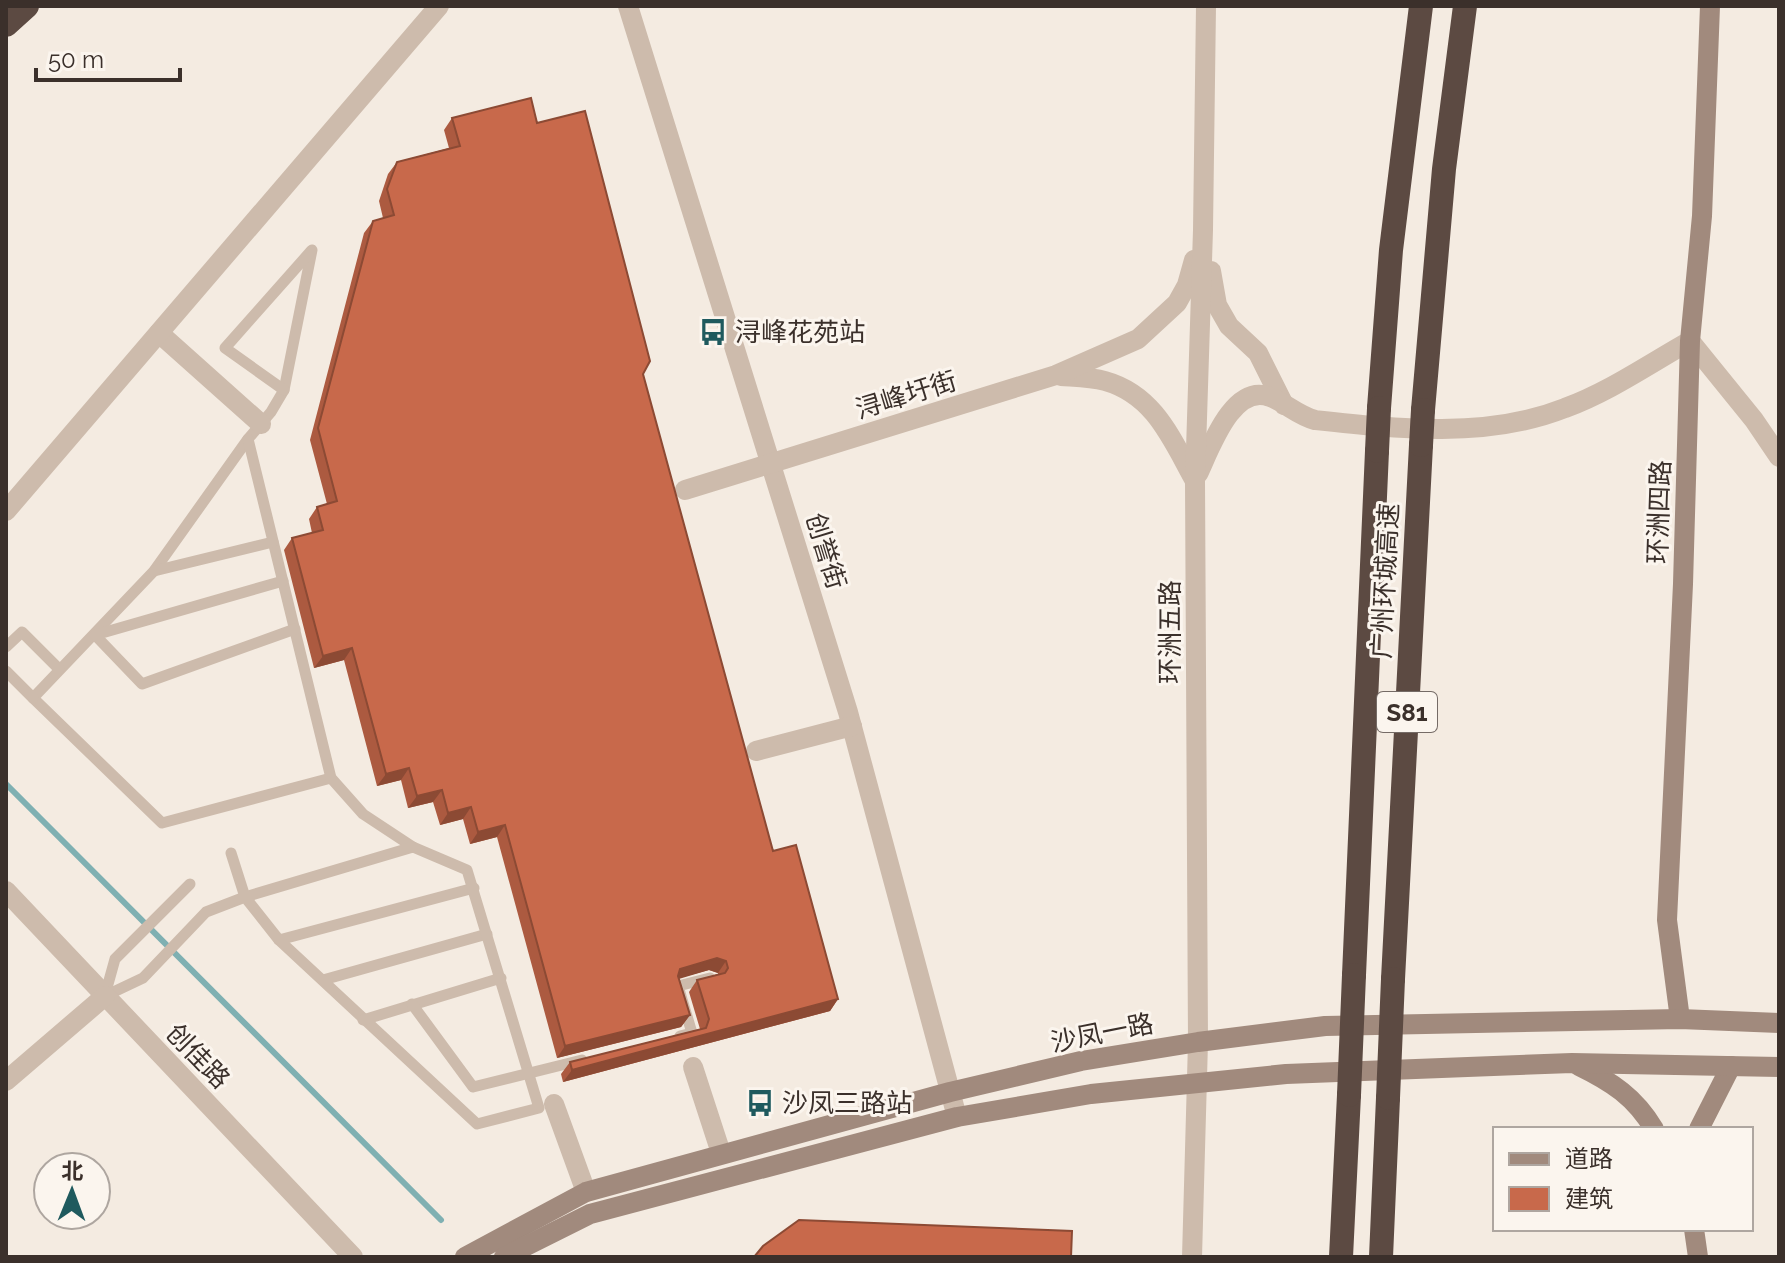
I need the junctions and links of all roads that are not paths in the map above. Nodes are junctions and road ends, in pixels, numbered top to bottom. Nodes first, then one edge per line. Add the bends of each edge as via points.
1 (27, 6) edge
2 (439, 6) edge
3 (628, 6) edge
4 (1206, 6) edge
5 (1420, 6) edge
6 (1465, 6) edge
7 (1710, 6) edge
8 (6, 25) edge
9 (1203, 230) junction
10 (159, 333) junction
11 (1690, 341) junction
12 (1056, 375) junction
13 (284, 390) junction
14 (1284, 405) junction
15 (254, 431) junction
16 (1779, 457) edge
17 (771, 464) junction
18 (1195, 481) junction
19 (685, 490) dead end
20 (6, 511) edge
21 (273, 542) junction
22 (154, 571) junction
23 (283, 581) junction
24 (295, 629) junction
25 (95, 635) junction
26 (6, 647) edge
27 (59, 669) junction
28 (6, 671) edge
29 (33, 698) junction
30 (852, 726) junction
31 (756, 751) dead end
32 (331, 778) junction
33 (413, 847) junction
34 (231, 853) dead end
35 (190, 884) dead end
36 (474, 888) junction
37 (6, 891) edge
38 (245, 897) junction
39 (487, 934) junction
40 (279, 940) junction
41 (501, 978) junction
42 (711, 978) edge
43 (323, 980) junction
44 (105, 996) junction
45 (412, 1004) junction
46 (1680, 1019) junction
47 (363, 1020) junction
48 (1779, 1023) edge
49 (662, 1041) edge
50 (1198, 1042) junction
51 (589, 1059) edge
52 (1572, 1063) junction
53 (1731, 1066) junction
54 (693, 1067) dead end
55 (1779, 1067) edge
56 (6, 1081) edge
57 (1198, 1083) junction
58 (950, 1092) junction
59 (554, 1104) dead end
60 (957, 1117) junction
61 (1653, 1127) edge
62 (1700, 1127) edge
63 (721, 1153) junction
64 (586, 1192) junction
65 (1694, 1231) edge
66 (353, 1257) edge
67 (465, 1257) edge
68 (504, 1257) edge
69 (1192, 1257) edge
70 (1341, 1257) edge
71 (1381, 1257) edge
72 (1698, 1257) edge

1 - 8 highway
2 - 10 street
3 - 17 street, 创誉街
4 - 9 street, 环洲五路
5 - 70 highway, 广州环城高速 / S81, bridge via 1391,250 1379,408
6 - 71 highway, 广州环城高速 / S81, bridge via 1444,169 1423,410
7 - 11 street, 环洲四路 via 1702,216
9 - 12 street, 浔峰圩街 via 1177,303 1138,339
9 - 14 street via 1217,305 1229,326 1258,353
9 - 18 street, 环洲五路
10 - 15 street
10 - 20 street
11 - 14 street via 1567,408 1504,424 1461,430 1331,422 1302,416
11 - 16 street
11 - 46 street, 环洲四路 via 1667,920
12 - 17 street, 浔峰圩街
12 - 18 street via 1115,384 1149,405
13 - 13 lane via 225,348 312,250 299,312
13 - 15 lane
14 - 18 street via 1256,394 1237,403
15 - 21 lane
15 - 22 lane
17 - 19 street, 浔峰圩街
17 - 30 street, 创誉街
18 - 50 street, 环洲五路
21 - 22 lane
21 - 23 lane
22 - 25 lane
23 - 24 lane
23 - 25 lane
24 - 25 lane via 142,684
24 - 32 lane
25 - 27 lane
26 - 27 lane via 22,632
27 - 29 lane
28 - 29 lane
29 - 32 lane via 162,823
30 - 31 street
30 - 58 street, 创誉街
32 - 33 lane via 363,814
33 - 36 lane via 467,870
33 - 38 lane
34 - 38 lane
35 - 44 lane via 115,959
36 - 39 lane
36 - 40 lane
37 - 44 street, 创佳路
38 - 40 lane
38 - 44 lane via 206,912 143,978
39 - 41 lane
39 - 43 lane
40 - 43 lane
41 - 45 lane
41 - 47 lane via 539,1108 477,1124
42 - 49 lane, bridge via 678,986 692,1033
43 - 47 lane
44 - 56 street
44 - 66 street, 创佳路
45 - 47 lane
45 - 51 lane, bridge via 473,1087
46 - 48 street, 沙凤一路
46 - 50 street, 沙凤一路 via 1325,1026
50 - 57 street, 环洲五路
50 - 58 street, 沙凤一路 via 1081,1061
52 - 53 street
52 - 57 street via 1286,1074
52 - 61 street via 1621,1089
53 - 55 street
53 - 62 street
54 - 63 street
57 - 60 street via 1091,1094
57 - 69 street, 环洲五路
58 - 60 street, 创誉街
58 - 63 street, 沙凤一路
59 - 64 street
60 - 68 street via 590,1214
63 - 64 street, 沙凤一路
64 - 67 street, 沙凤一路
65 - 72 street

